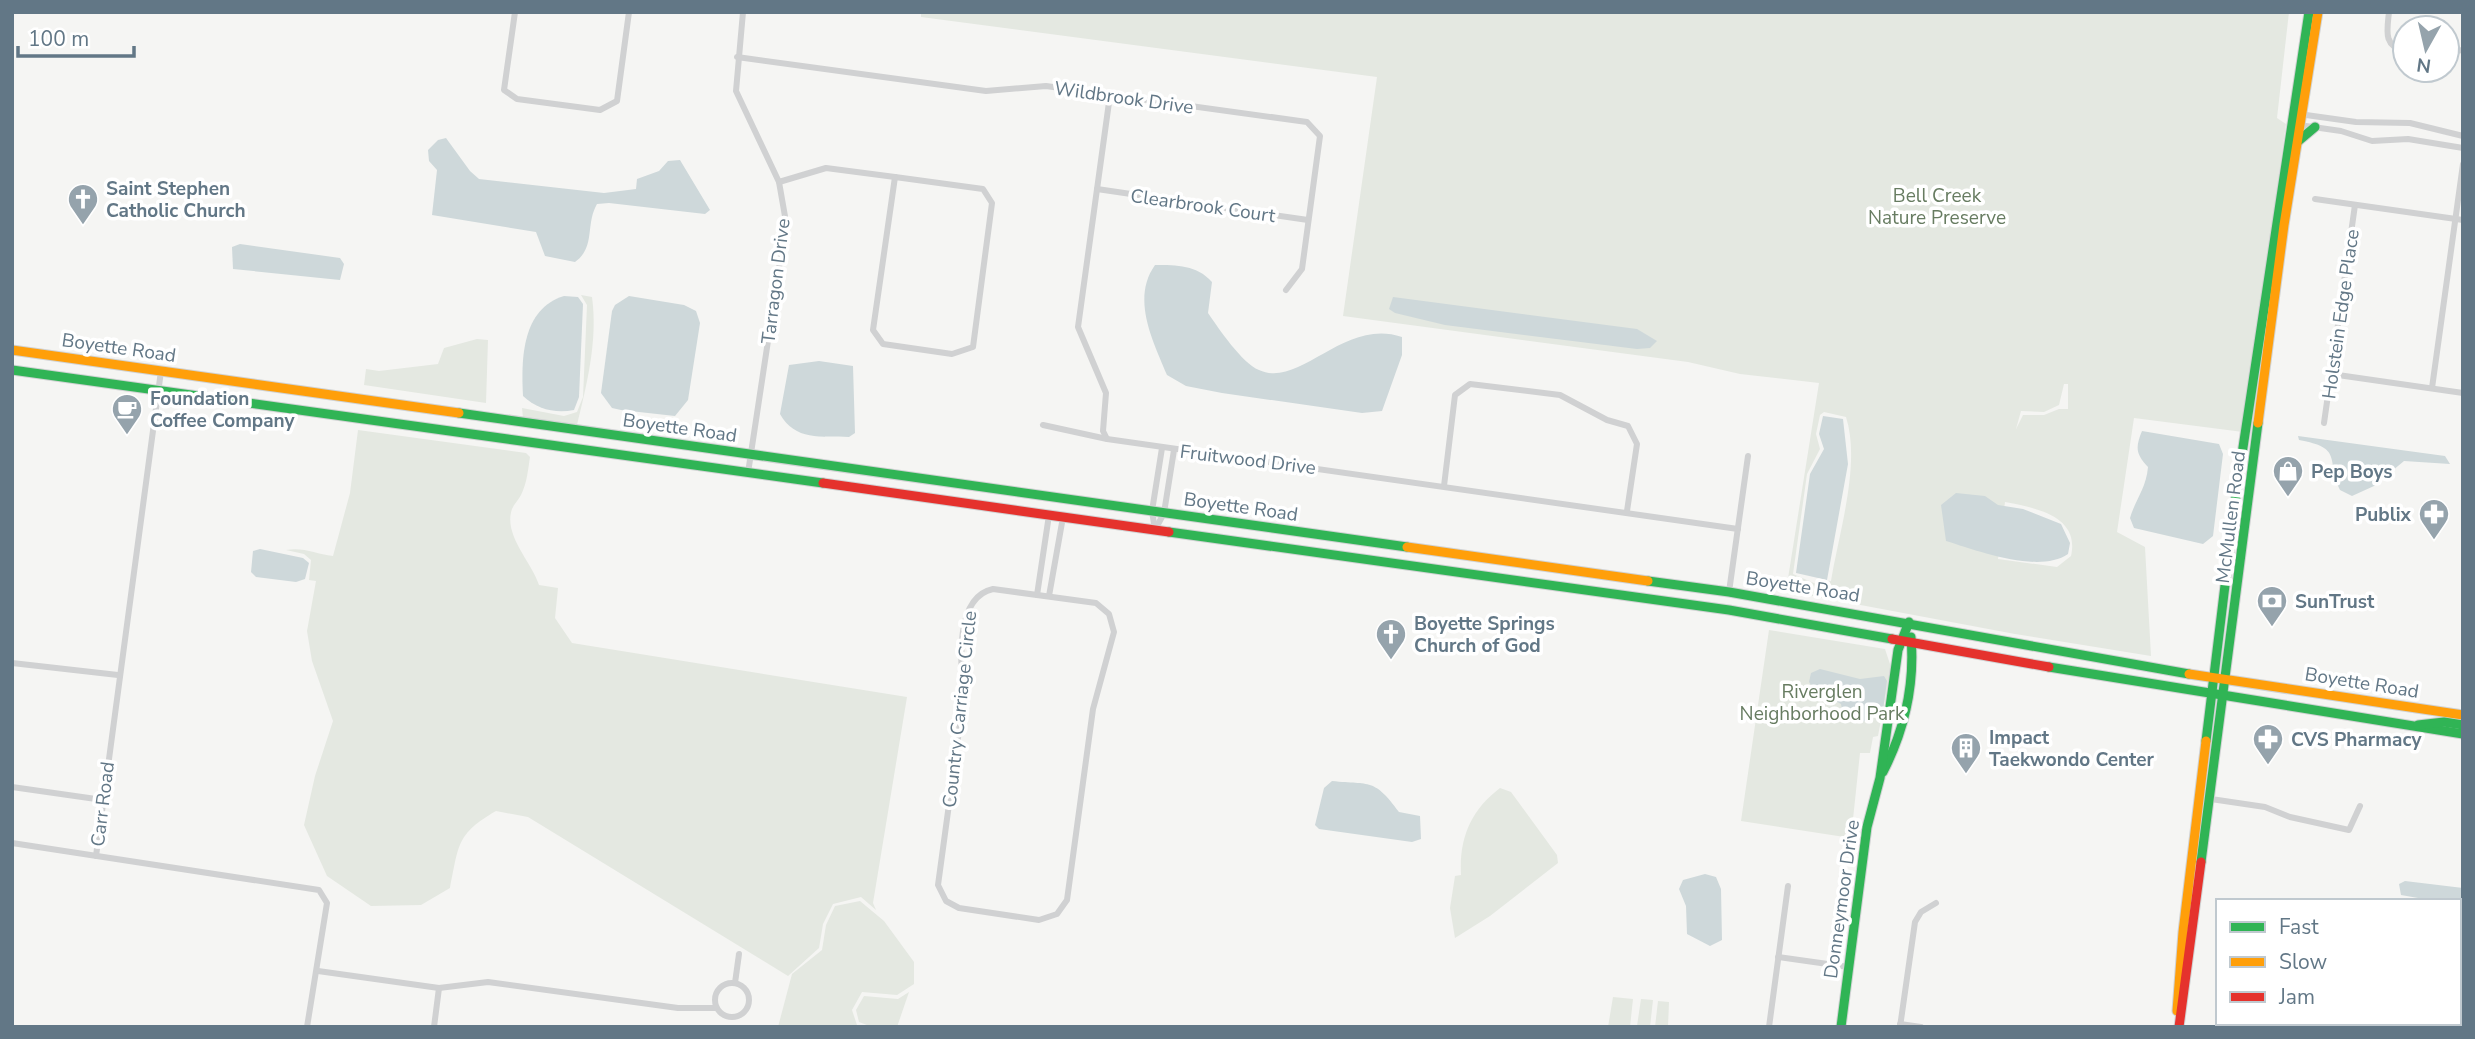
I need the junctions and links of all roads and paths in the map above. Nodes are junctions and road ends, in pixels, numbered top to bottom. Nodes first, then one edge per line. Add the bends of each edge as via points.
1 (515, 12) edge
2 (629, 12) edge
3 (743, 12) edge
4 (2309, 12) edge
5 (2318, 12) edge
6 (2389, 12) edge
7 (2391, 44) edge
8 (737, 57) junction
9 (1110, 95) junction
10 (2296, 113) junction
11 (2294, 124) junction
12 (2315, 127) junction
13 (2463, 136) edge
14 (2295, 145) junction
15 (2463, 148) edge
16 (2463, 164) edge
17 (895, 177) junction
18 (779, 181) junction
19 (1097, 189) junction
20 (2315, 199) dead end
21 (2355, 205) junction
22 (2459, 219) edge
23 (1308, 220) junction
24 (1286, 290) dead end
25 (12, 351) edge
26 (12, 370) edge
27 (160, 371) junction
28 (2331, 374) junction
29 (2431, 388) junction
30 (157, 389) junction
31 (2463, 393) edge
32 (2325, 423) dead end
33 (1043, 425) dead end
34 (1107, 439) junction
35 (1162, 448) junction
36 (1174, 450) junction
37 (751, 454) junction
38 (1748, 456) dead end
39 (748, 473) junction
40 (1444, 486) junction
41 (1152, 511) junction
42 (1627, 511) junction
43 (1164, 513) junction
44 (1049, 515) junction
45 (1063, 517) junction
46 (1738, 529) junction
47 (1156, 530) junction
48 (1729, 592) junction
49 (1037, 595) junction
50 (1049, 596) junction
51 (1909, 622) junction
52 (1907, 640) junction
53 (12, 663) edge
54 (118, 675) junction
55 (2215, 678) junction
56 (2227, 679) junction
57 (2213, 695) junction
58 (2224, 697) junction
59 (2463, 715) edge
60 (2463, 724) edge
61 (2413, 726) junction
62 (2463, 734) edge
63 (1880, 778) junction
64 (12, 787) edge
65 (2211, 799) junction
66 (103, 800) junction
67 (2360, 806) dead end
68 (12, 843) edge
69 (96, 856) junction
70 (1788, 886) dead end
71 (1936, 903) dead end
72 (739, 954) dead end
73 (1779, 957) junction
74 (1849, 967) junction
75 (318, 971) junction
76 (2183, 975) junction
77 (735, 983) junction
78 (439, 988) junction
79 (716, 1008) junction
80 (1900, 1025) edge
81 (307, 1027) edge
82 (434, 1027) edge
83 (1769, 1027) edge
84 (1841, 1027) edge
85 (1921, 1027) edge
86 (2178, 1027) edge

1 - 2 street via 504,90 517,99 600,110 617,101
3 - 8 street
4 - 10 main road, McMullen Road
5 - 10 main road, McMullen Road
6 - 7 street via 2387,38
8 - 9 street, Wildbrook Drive via 986,91 1046,86
8 - 18 street, Tarragon Drive via 736,91
9 - 19 street
9 - 23 street, Wildbrook Drive via 1307,122 1320,136
10 - 11 main road, McMullen Road
10 - 13 street via 2410,123
11 - 12 street
11 - 14 main road, McMullen Road
11 - 55 main road, McMullen Road via 2237,486
12 - 14 main road
12 - 15 street via 2372,141 2408,139
14 - 56 main road, McMullen Road
16 - 22 street
17 - 17 street via 983,189 992,203 972,346 952,354 883,344 873,330
17 - 18 street via 826,168
18 - 37 street, Tarragon Drive via 786,222
19 - 23 street, Clearbrook Court
19 - 34 street via 1078,327 1105,393
20 - 21 street
21 - 22 street
21 - 28 street, Holstein Edge Place
22 - 29 street
23 - 24 street, Wildbrook Drive via 1302,268
25 - 27 main road, Boyette Road
26 - 30 main road, Boyette Road
27 - 30 street, Carr Road
27 - 37 main road, Boyette Road
28 - 29 street
28 - 32 street, Holstein Edge Place
29 - 31 street
30 - 39 main road, Boyette Road
30 - 54 street, Carr Road
33 - 34 street, Fruitwood Drive
34 - 35 street, Fruitwood Drive
35 - 36 street, Fruitwood Drive
35 - 41 street
36 - 40 street, Fruitwood Drive
36 - 43 street
37 - 39 street, Tarragon Drive
37 - 41 main road, Boyette Road
38 - 46 street
39 - 44 main road, Boyette Road
40 - 42 street, Fruitwood Drive
40 - 42 street via 1455,395 1470,384 1560,395 1628,426 1637,444
41 - 43 main road, Boyette Road
41 - 47 street
42 - 46 street, Fruitwood Drive
43 - 47 street
43 - 48 main road, Boyette Road
44 - 45 main road, Boyette Road
44 - 49 street
45 - 47 main road, Boyette Road
45 - 50 street
46 - 48 street
47 - 52 main road, Boyette Road via 1716,608
48 - 51 main road, Boyette Road
49 - 50 street, Country Carriage Circle
49 - 50 street, Country Carriage Circle via 993,589 977,595 968,609 960,663 964,694 938,885 946,901 959,908 1040,920 1057,915 1067,900 1093,709 1114,632 1109,614 1097,603
51 - 52 main road, Donneymoor Drive
51 - 55 main road, Boyette Road
52 - 57 main road, Boyette Road
52 - 63 main road, Donneymoor Drive
52 - 63 main road, Donneymoor Drive via 1913,653 1902,730
53 - 54 street
54 - 66 street, Carr Road
55 - 56 main road, Boyette Road
55 - 57 main road, McMullen Road
56 - 58 main road, McMullen Road
56 - 59 main road, Boyette Road
57 - 58 main road, Boyette Road
57 - 76 main road, McMullen Road
58 - 61 main road, Boyette Road
58 - 65 main road, McMullen Road
60 - 61 main road
61 - 62 main road, Boyette Road
63 - 74 main road, Donneymoor Drive via 1867,827
64 - 66 street
65 - 67 street via 2265,807 2349,830
65 - 76 main road, McMullen Road
66 - 69 street, Carr Road
68 - 69 street
69 - 75 street, Carr Road via 319,890 327,904
70 - 73 street
71 - 80 street via 1915,922
72 - 77 street
73 - 74 street
73 - 83 street
74 - 84 main road, Donneymoor Drive
75 - 78 street
75 - 81 street, Carr Road
76 - 86 main road, McMullen Road
77 - 79 street via 719,988
77 - 79 street via 748,994 746,1010 731,1018
78 - 79 street via 488,982 678,1009
78 - 82 street
80 - 85 street

